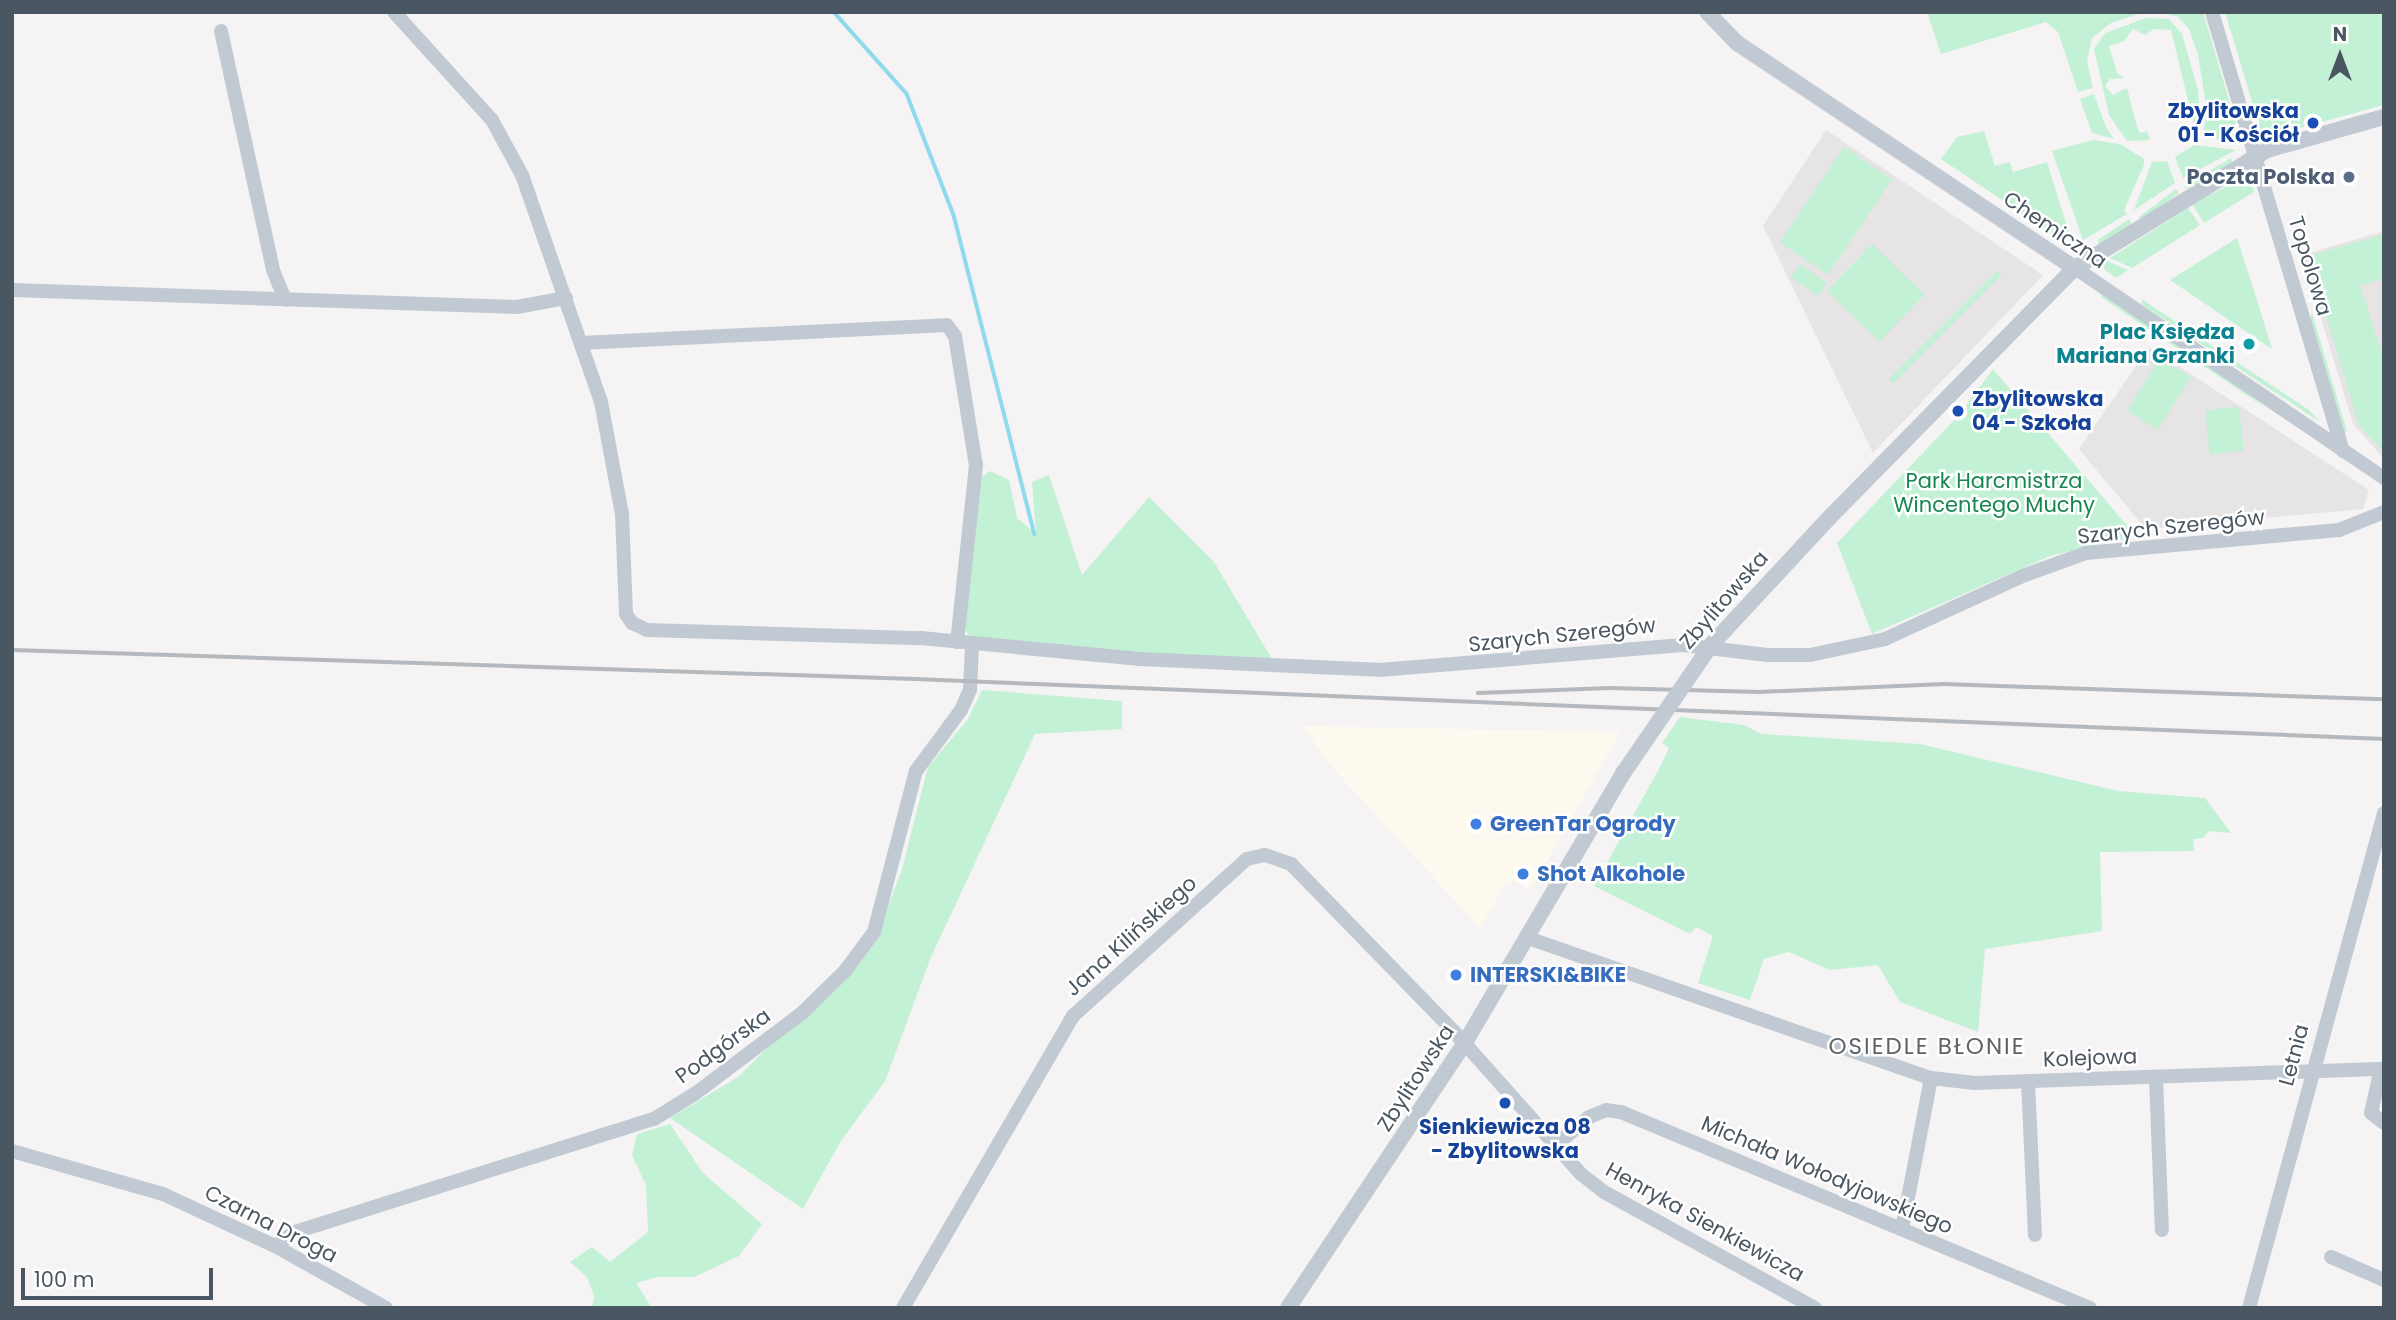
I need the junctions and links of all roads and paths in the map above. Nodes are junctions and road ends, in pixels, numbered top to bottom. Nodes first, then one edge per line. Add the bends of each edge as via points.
1 (394, 12) edge
2 (1707, 12) edge
3 (2212, 12) edge
4 (221, 31) dead end
5 (2384, 117) edge
6 (2256, 156) junction
7 (2075, 268) junction
8 (12, 290) edge
9 (566, 298) junction
10 (285, 300) junction
11 (581, 343) junction
12 (2343, 451) junction
13 (2384, 478) edge
14 (2384, 512) edge
15 (957, 642) junction
16 (972, 646) junction
17 (2384, 813) edge
18 (1528, 938) junction
19 (1463, 1046) junction
20 (2382, 1069) edge
21 (2311, 1071) junction
22 (2155, 1077) junction
23 (1931, 1078) junction
24 (2028, 1082) junction
25 (2384, 1123) edge
26 (1554, 1147) junction
27 (12, 1152) edge
28 (1902, 1229) junction
29 (2162, 1230) dead end
30 (2035, 1235) dead end
31 (275, 1246) junction
32 (2331, 1257) dead end
33 (2384, 1280) edge
34 (386, 1308) edge
35 (903, 1308) edge
36 (1288, 1308) edge
37 (1815, 1308) edge
38 (2090, 1308) edge
39 (2249, 1308) edge

1 - 9 street, Szarych Szeregów via 502,136 522,175
2 - 7 street, Chemiczna via 1737,43
3 - 6 street, Topolowa
4 - 10 street via 273,270
5 - 6 street, Zbylitowska via 2296,139
6 - 7 street, Zbylitowska
6 - 12 street, Topolowa
7 - 12 street, Chemiczna
7 - 18 street, Zbylitowska, bridge via 1711,645 1624,772
8 - 10 street
9 - 10 street via 517,307
9 - 11 street, Szarych Szeregów
11 - 15 street, Szarych Szeregów via 615,464 622,514 623,591 632,623 647,630
11 - 15 street via 947,325 955,337 976,465
12 - 13 street, Chemiczna
14 - 16 street, Szarych Szeregów via 2339,530 2086,553 2025,575 1885,639 1810,655 1683,645 1378,670
15 - 16 street, Szarych Szeregów
16 - 31 street, Podgórska via 970,690 961,710 916,771 874,932 845,971 802,1013 654,1119 295,1232
17 - 21 street, Letnia
18 - 19 street, Zbylitowska
18 - 23 street, Kolejowa
19 - 26 street, Henryka Sienkiewicza
19 - 35 street, Jana Kilińskiego via 1291,864 1265,855 1247,859 1073,1016
19 - 36 street, Zbylitowska
20 - 21 street, Kolejowa
20 - 25 street via 2371,1114
21 - 22 street, Kolejowa
21 - 39 street, Letnia
22 - 24 street, Kolejowa
22 - 29 street
23 - 24 street, Kolejowa
23 - 28 street
24 - 30 street
26 - 28 street, Michała Wołodyjowskiego via 1589,1117 1606,1110 1621,1112
26 - 37 street, Henryka Sienkiewicza via 1604,1192
27 - 31 street, Czarna Droga via 134,1184
28 - 38 street, Michała Wołodyjowskiego
31 - 34 street, Czarna Droga
32 - 33 street

